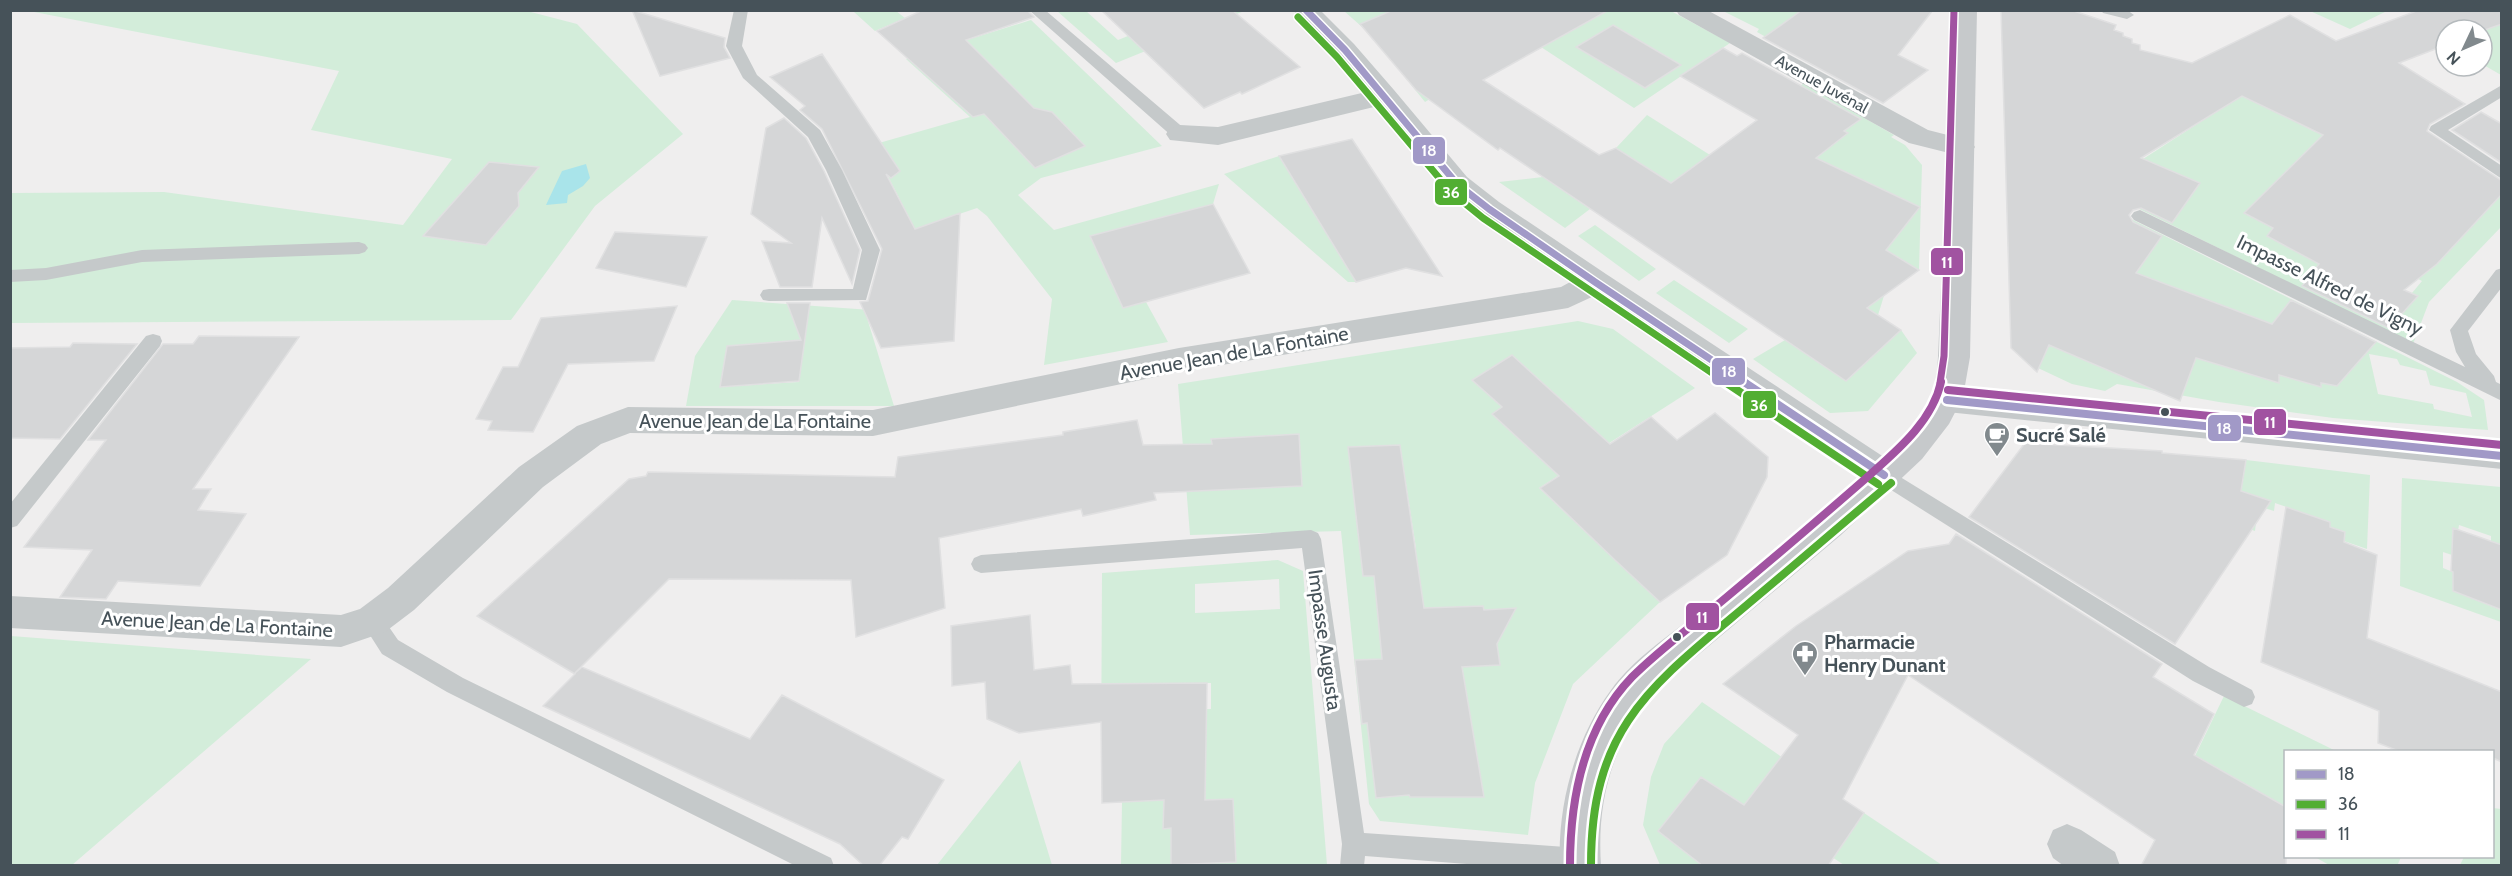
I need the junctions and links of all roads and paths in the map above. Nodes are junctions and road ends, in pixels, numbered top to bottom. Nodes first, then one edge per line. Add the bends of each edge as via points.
1 (741, 10) edge
2 (1036, 10) edge
3 (1305, 10) edge
4 (1688, 10) edge
5 (1965, 10) edge
6 (2108, 10) edge
7 (2127, 15) dead end
8 (2502, 90) edge
9 (1385, 96) junction
10 (1180, 134) joint
11 (1961, 147) junction
12 (2502, 174) edge
13 (2140, 216) dead end
14 (359, 248) dead end
15 (2502, 274) edge
16 (10, 276) edge
17 (1595, 282) junction
18 (769, 295) dead end
19 (153, 341) dead end
20 (2502, 392) edge
21 (1947, 400) junction
22 (2502, 456) edge
23 (1884, 475) junction
24 (10, 520) edge
25 (981, 564) dead end
26 (10, 612) edge
27 (372, 621) junction
28 (2244, 697) dead end
29 (1353, 855) edge
30 (1580, 862) edge
31 (822, 866) edge

1 - 18 lane via 734,46 751,78 814,134 871,250 860,296
2 - 10 lane
3 - 9 street
4 - 11 street, Avenue Juvénal via 1919,136
5 - 11 street
6 - 7 lane
8 - 12 lane via 2437,130
9 - 10 street via 1218,136
9 - 17 street via 1457,184
11 - 21 street via 1954,357
13 - 20 lane, Impasse Alfred de Vigny
14 - 16 lane via 142,256 46,274
15 - 20 lane via 2459,330 2470,363
17 - 23 street
17 - 27 street, Avenue Jean de La Fontaine via 1568,297 1179,360 873,423 628,420 589,435 531,477
19 - 24 lane
21 - 22 street
21 - 23 street via 1925,434
23 - 28 lane
23 - 30 street via 1647,677 1618,712 1588,784
25 - 29 lane, Impasse Augusta via 1311,539
26 - 27 street, Avenue Jean de La Fontaine via 341,631
27 - 31 lane via 390,647 455,685
29 - 30 lane, Impasse Augusta

